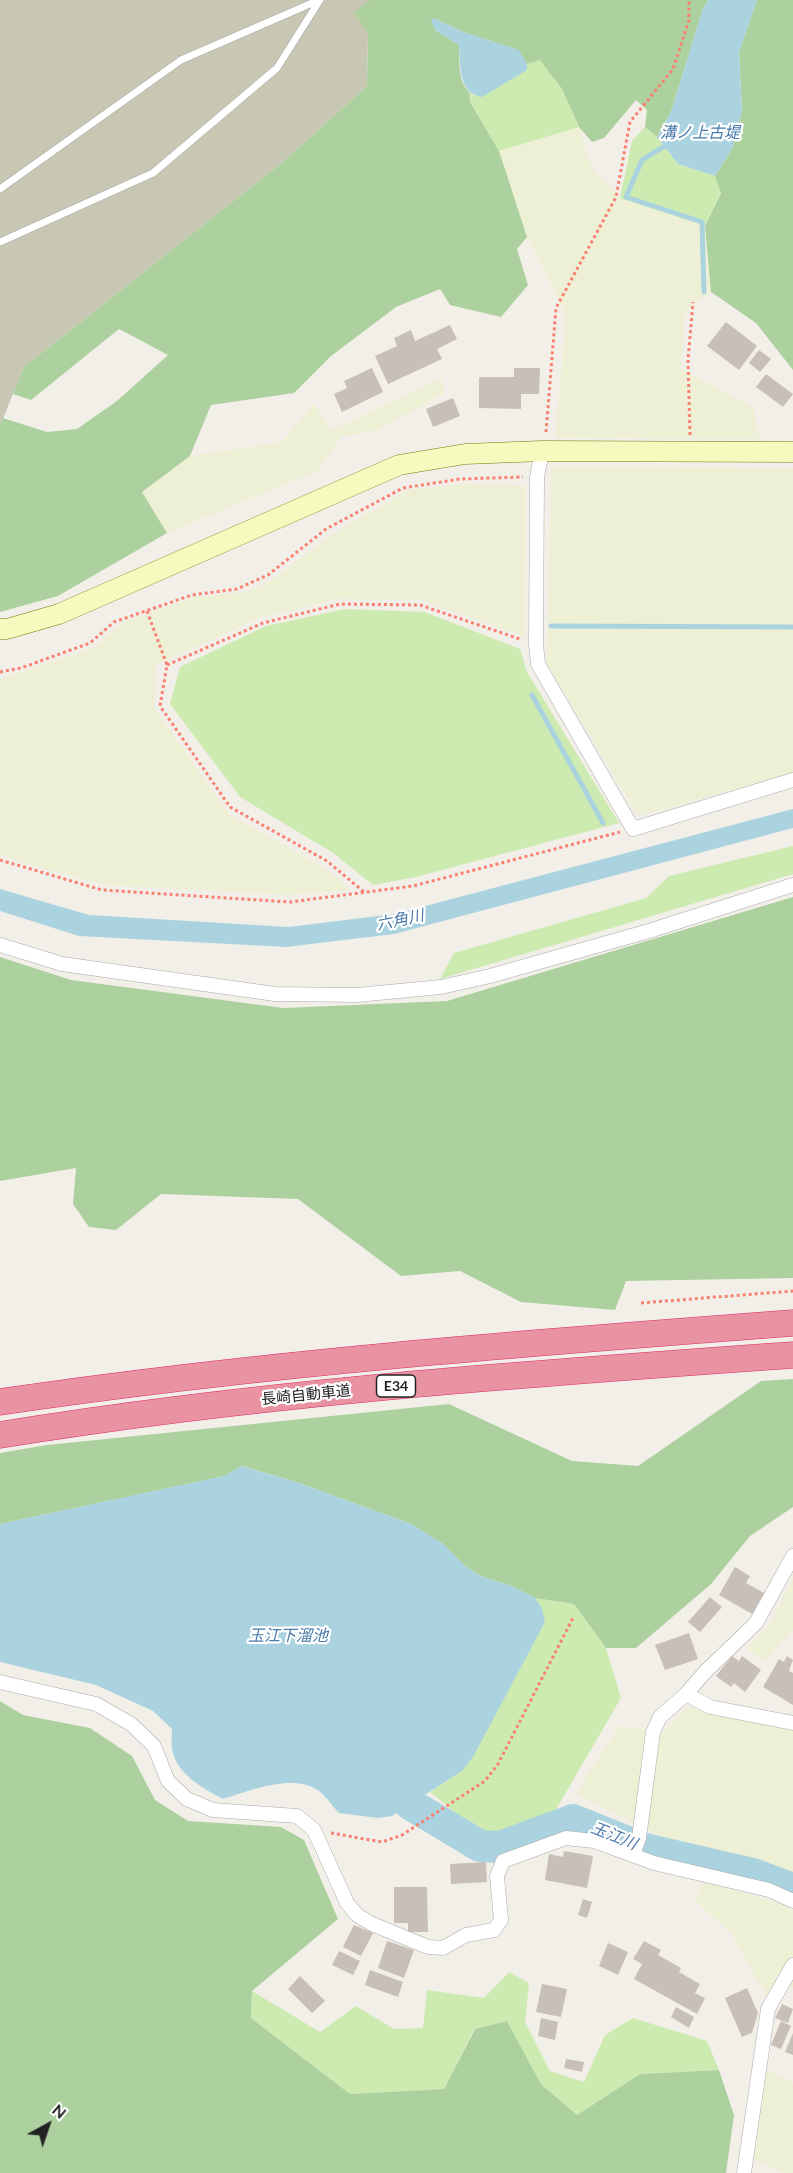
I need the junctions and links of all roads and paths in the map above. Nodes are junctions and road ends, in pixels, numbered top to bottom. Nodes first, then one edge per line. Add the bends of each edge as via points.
1 (320, 0) edge
2 (689, 0) edge
3 (0, 189) edge
4 (0, 242) edge
5 (693, 302) dead end
6 (542, 452) junction
7 (690, 452) junction
8 (793, 452) edge
9 (537, 477) junction
10 (147, 610) junction
11 (0, 629) edge
12 (536, 644) junction
13 (167, 665) junction
14 (0, 672) edge
15 (793, 780) edge
16 (633, 829) junction
17 (0, 860) edge
18 (793, 885) edge
19 (364, 892) junction
20 (0, 945) edge
21 (793, 1291) edge
22 (640, 1303) dead end
23 (793, 1323) edge
24 (793, 1355) edge
25 (0, 1402) edge
26 (0, 1435) edge
27 (793, 1556) edge
28 (574, 1616) dead end
29 (0, 1682) edge
30 (686, 1694) junction
31 (793, 1723) edge
32 (314, 1830) junction
33 (633, 1855) junction
34 (793, 1901) edge
35 (793, 1965) edge
36 (744, 2173) edge

1 - 3 lane via 181,60
1 - 4 lane via 277,68 153,173
2 - 6 path via 688,20 673,69 630,122 616,197 556,308
5 - 7 path via 688,360
6 - 7 street
6 - 9 street
6 - 11 street via 465,454 399,465 59,614
7 - 8 street
9 - 10 path via 460,479 403,488 326,529 268,575 237,589 192,595
9 - 12 street
10 - 13 path
10 - 14 path via 114,622 90,643
12 - 13 path via 420,605 339,604 262,623
12 - 16 street via 538,664
13 - 19 path via 160,706 230,807 327,861
15 - 16 street
16 - 19 path via 413,886
17 - 19 path via 102,890 290,902
18 - 20 street via 490,976 441,987 357,996 275,994 62,964
21 - 22 path
23 - 25 highway, 長崎自動車道 / E34 via 342,1362
24 - 26 highway, 長崎自動車道 / E34 via 333,1391
27 - 30 street via 756,1623
28 - 32 path via 498,1764 485,1781 402,1835 382,1842
29 - 32 street via 96,1704 131,1724 154,1746 168,1781 187,1798 213,1810 297,1816
30 - 31 street via 710,1707
30 - 33 street via 660,1717 653,1732 639,1838
32 - 33 street via 347,1903 357,1915 419,1943 443,1948 466,1935 494,1930 501,1920 497,1876 503,1861 566,1838 594,1841
33 - 34 street via 769,1890
35 - 36 street via 768,2009

